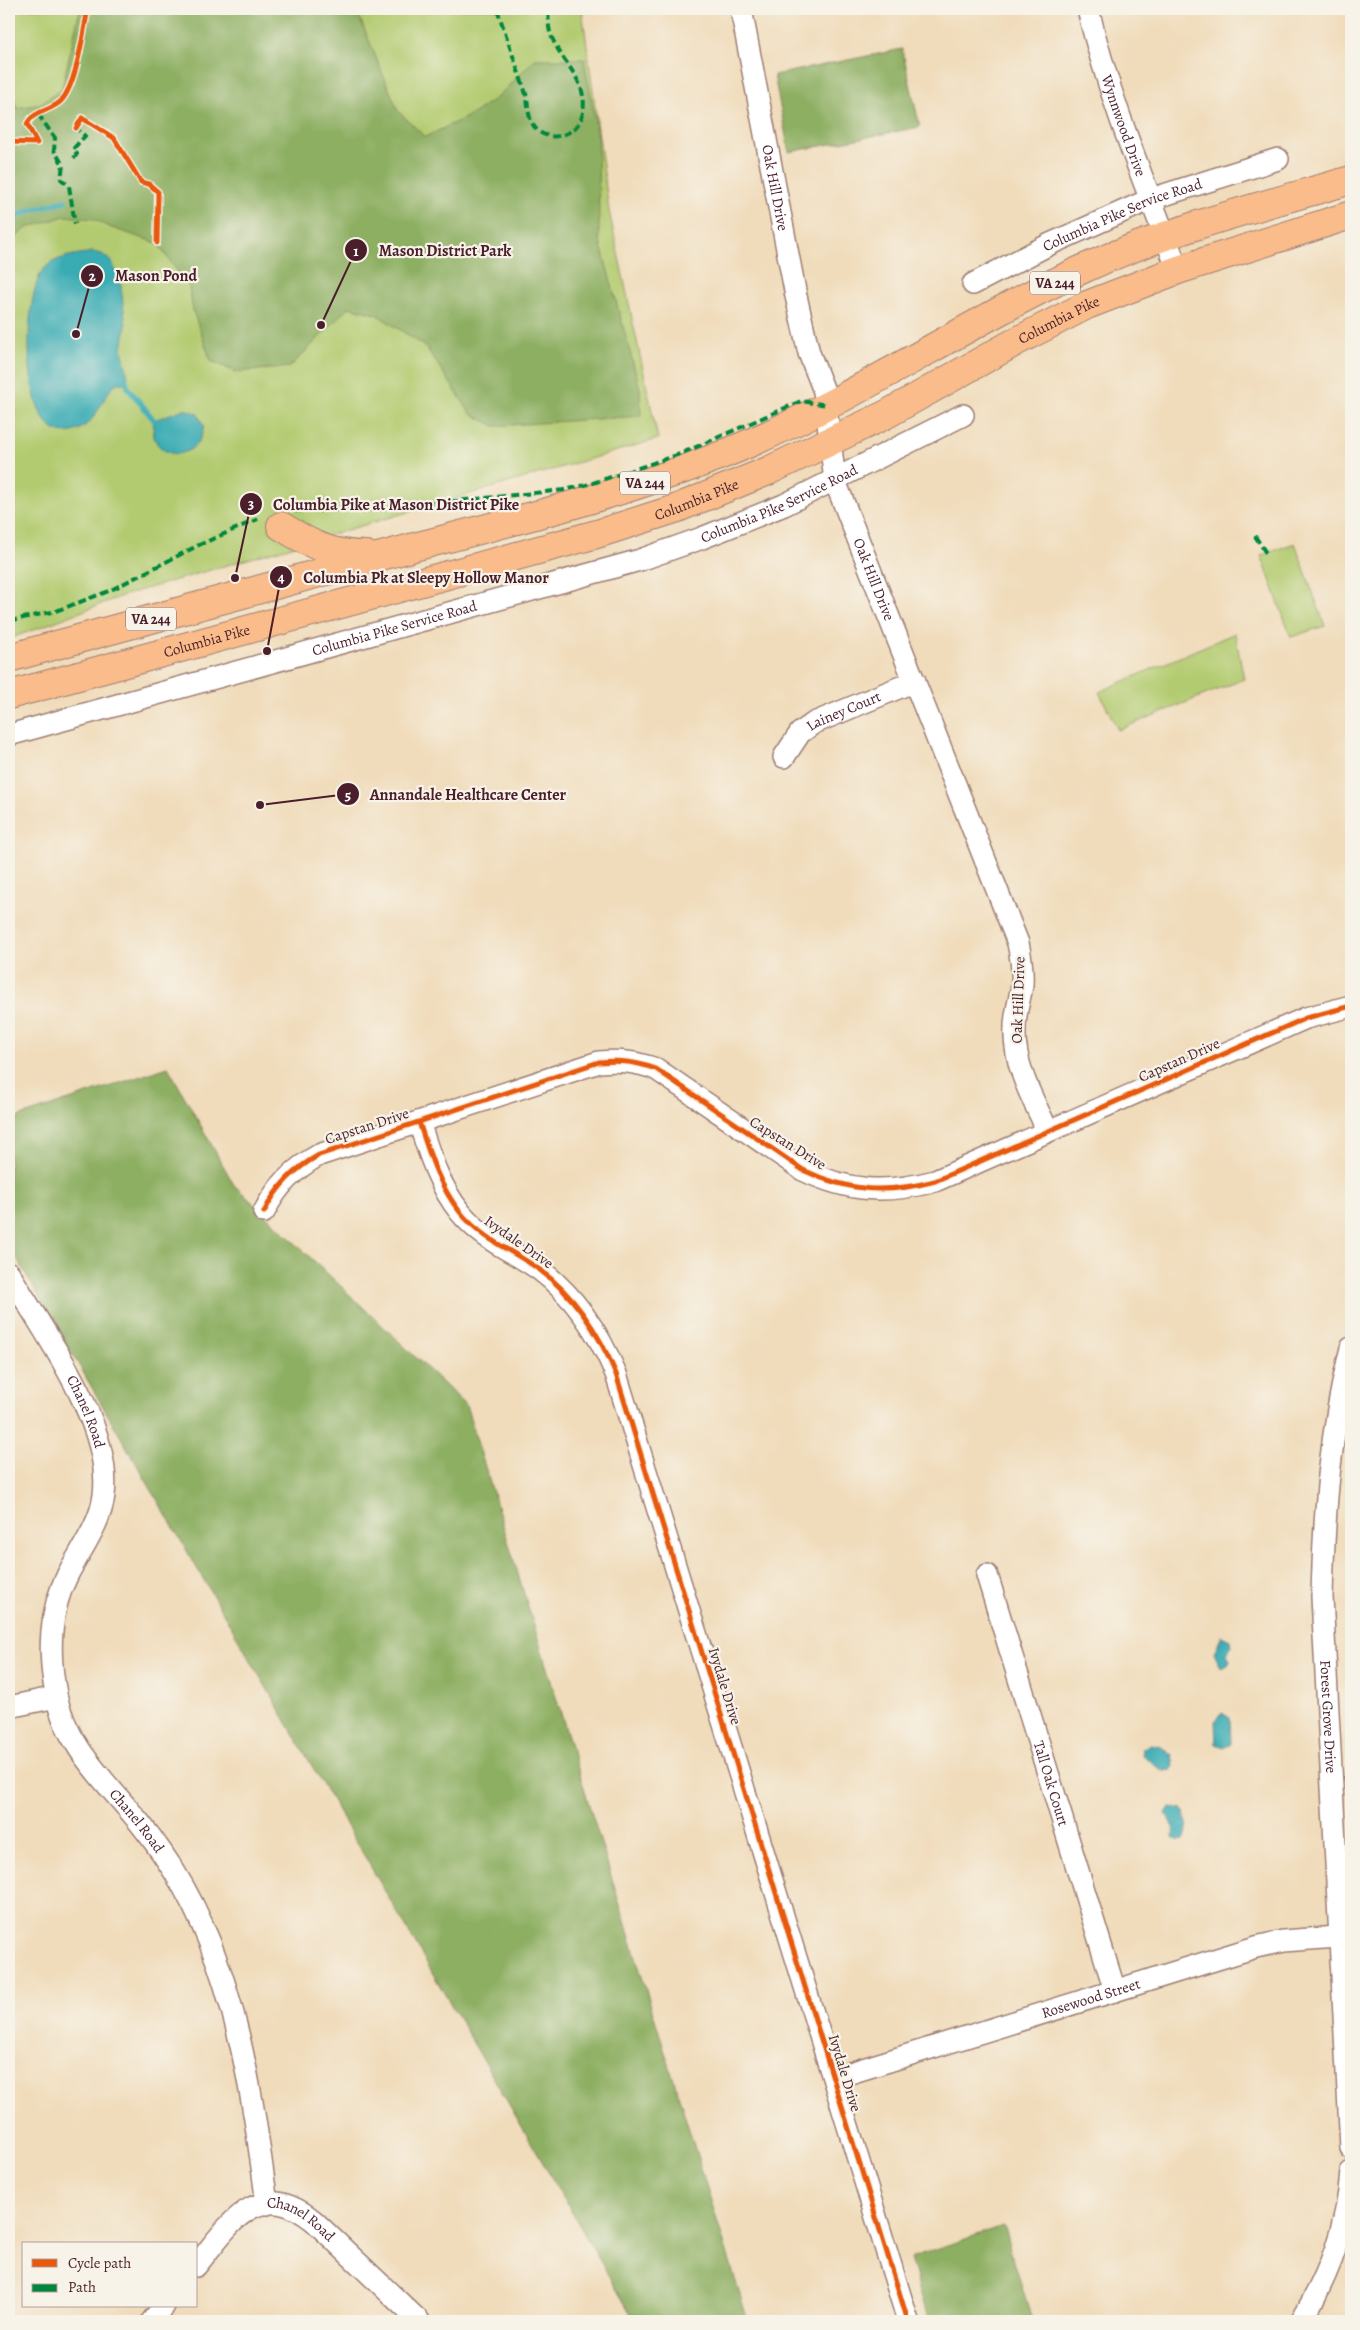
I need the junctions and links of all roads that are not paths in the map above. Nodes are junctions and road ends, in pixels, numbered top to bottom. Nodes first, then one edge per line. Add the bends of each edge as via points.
1 (741, 9) edge
2 (1088, 9) edge
3 (1278, 159) dead end
4 (1351, 180) edge
5 (1151, 200) junction
6 (1351, 215) edge
7 (1165, 236) junction
8 (1178, 270) junction
9 (973, 284) dead end
10 (827, 405) junction
11 (963, 415) dead end
12 (830, 440) junction
13 (835, 481) junction
14 (281, 526) dead end
15 (390, 554) junction
16 (9, 658) edge
17 (915, 681) junction
18 (9, 695) edge
19 (9, 735) edge
20 (784, 757) dead end
21 (1351, 1006) edge
22 (419, 1122) junction
23 (1048, 1131) junction
24 (264, 1212) dead end
25 (9, 1274) edge
26 (1351, 1348) edge
27 (987, 1575) dead end
28 (56, 1697) junction
29 (9, 1707) edge
30 (1346, 1937) edge
31 (1115, 1991) junction
32 (834, 2078) junction
33 (1351, 2148) edge
34 (1351, 2172) edge
35 (267, 2204) junction
36 (198, 2264) edge
37 (162, 2308) edge
38 (152, 2321) edge
39 (419, 2321) edge
40 (908, 2321) edge
41 (1301, 2321) edge

1 - 10 street, Oak Hill Drive via 796,296 809,353
2 - 5 street, Wynnwood Drive via 1110,91
3 - 5 street, Columbia Pike Service Road
4 - 7 main road, VA 244
5 - 7 street, Wynnwood Drive
5 - 9 street, Columbia Pike Service Road via 1050,244
6 - 8 main road, Columbia Pike / VA 244
7 - 8 street, Wynnwood Drive
7 - 10 main road, VA 244 via 1030,295
8 - 12 main road, Columbia Pike / VA 244 via 1087,305 885,415
10 - 12 street, Oak Hill Drive
10 - 15 main road, VA 244 via 720,455 644,483
11 - 13 street, Columbia Pike Service Road
12 - 13 street, Oak Hill Drive
12 - 18 main road, Columbia Pike / VA 244 via 710,496 597,534
13 - 17 street, Oak Hill Drive
13 - 19 street, Columbia Pike Service Road via 784,505 640,560
14 - 15 main road via 322,549 346,555
15 - 16 main road, VA 244
17 - 20 street, Lainey Court via 814,723 800,733
17 - 23 street, Oak Hill Drive via 1018,943 1022,985 1015,1026 1016,1048 1020,1067
21 - 23 street, Capstan Drive via 1306,1018
22 - 23 street, Capstan Drive via 599,1062 619,1060 638,1062 656,1069 803,1170 851,1188 910,1188 935,1181
22 - 24 street, Capstan Drive via 319,1155 299,1166 283,1182
22 - 32 street, Ivydale Drive via 443,1187 460,1212 490,1241 540,1270 564,1290 585,1314 614,1368
25 - 28 street, Chanel Road via 96,1427 105,1470 101,1511 66,1577 57,1604 51,1665
26 - 30 street, Forest Grove Drive via 1330,1459 1322,1588
27 - 31 street, Tall Oak Court
28 - 29 street
28 - 35 street, Chanel Road via 67,1730 80,1751 159,1849 194,1907 209,1940 229,2001 253,2104
30 - 31 street, Rosewood Street via 1283,1941 1256,1947
30 - 33 street, Forest Grove Drive
31 - 32 street, Rosewood Street
32 - 40 street, Ivydale Drive
34 - 41 street via 1339,2241 1315,2299
35 - 36 street via 239,2214
35 - 39 street, Chanel Road via 287,2205 302,2211
37 - 38 street

